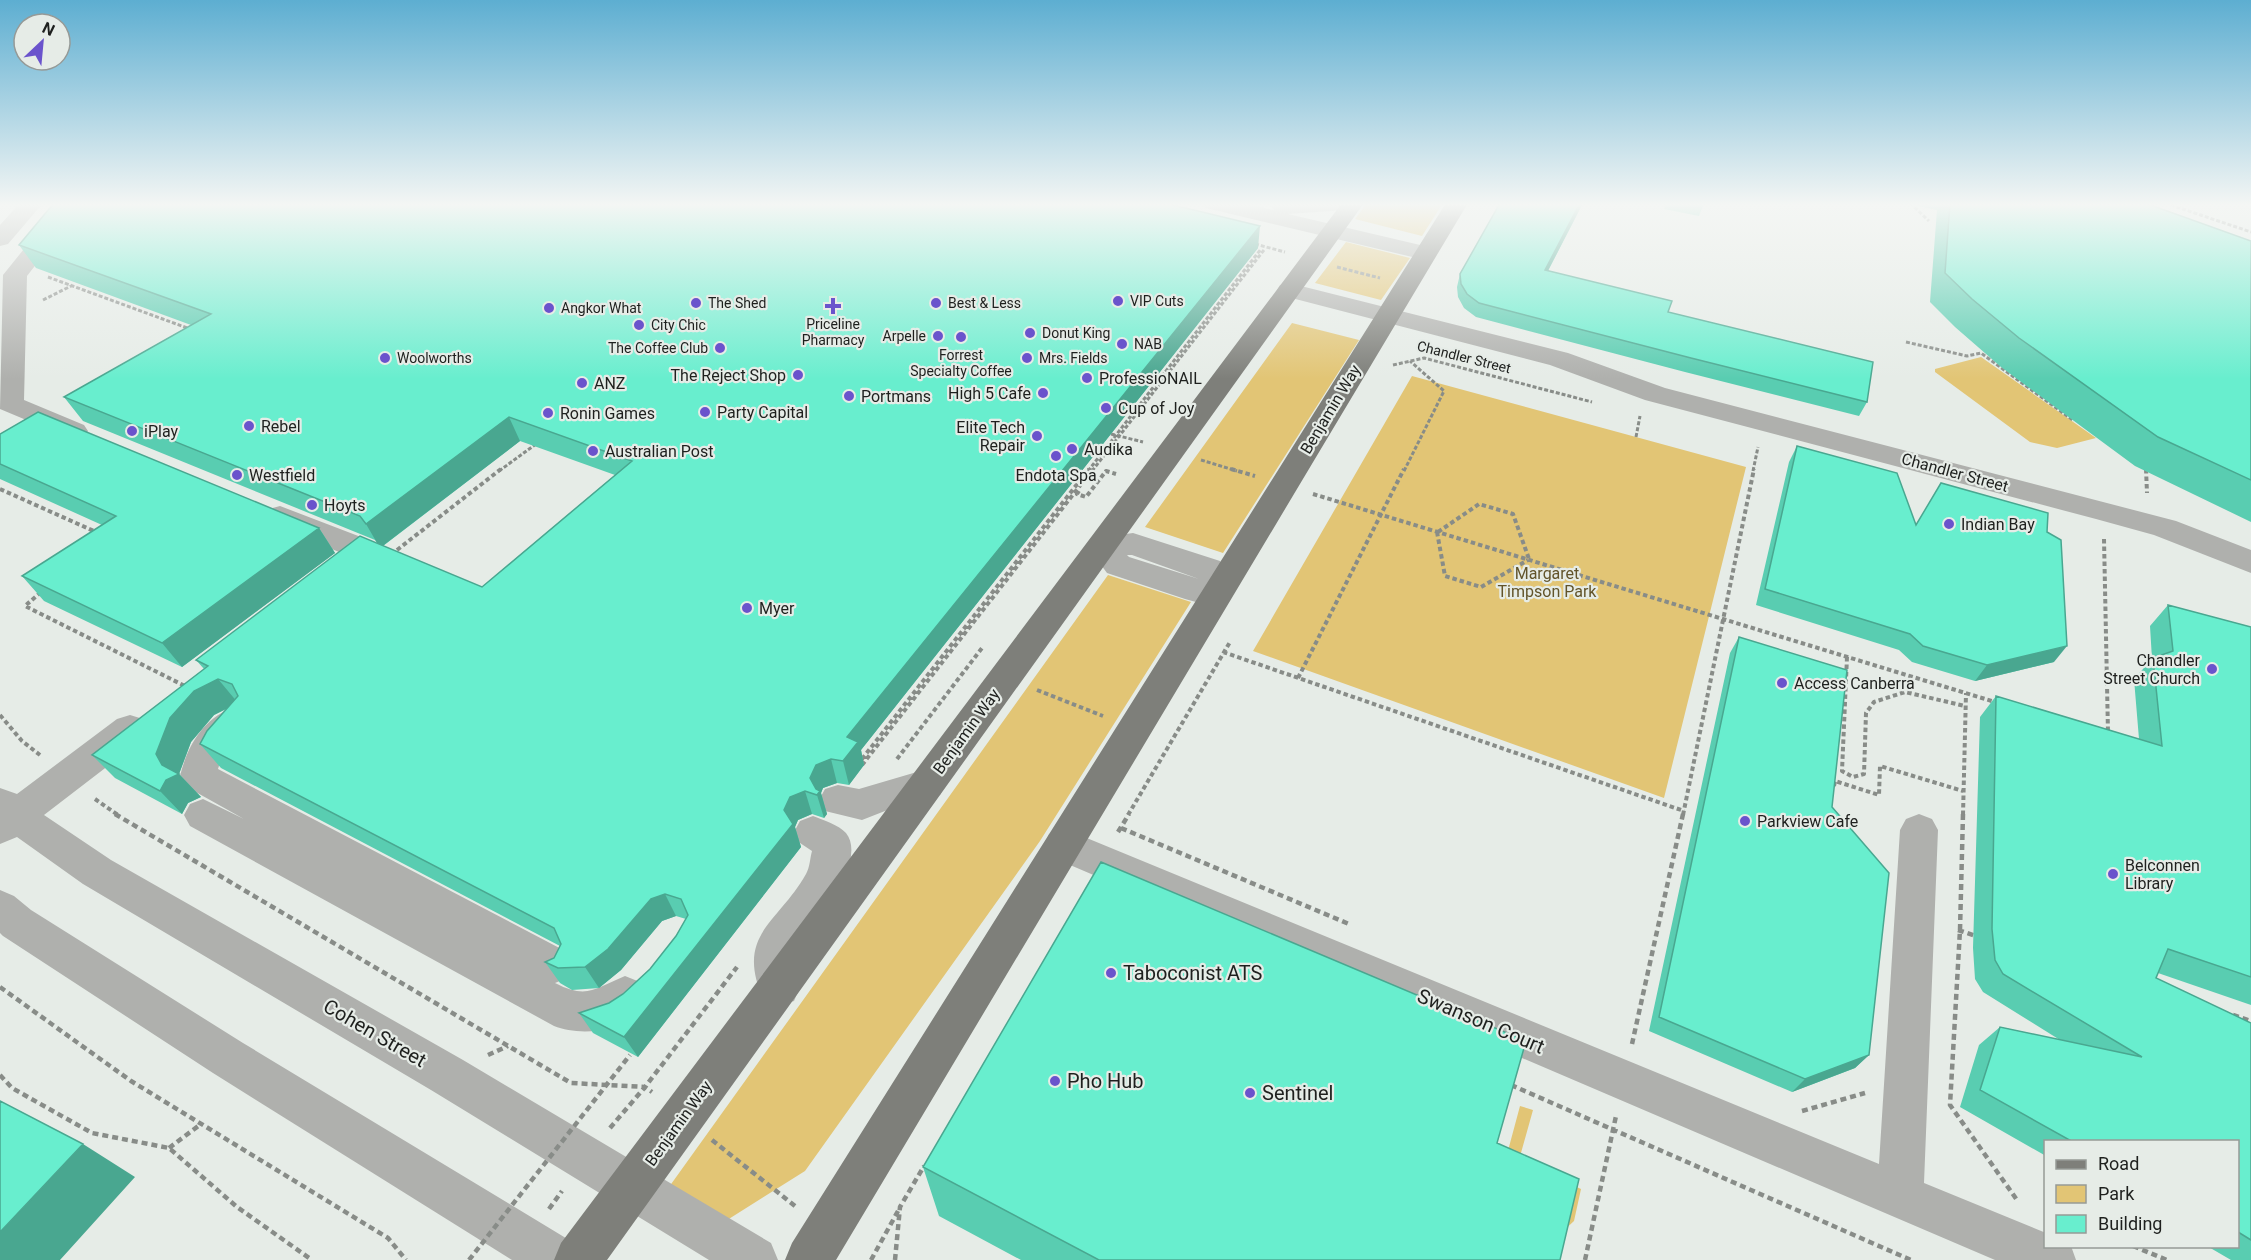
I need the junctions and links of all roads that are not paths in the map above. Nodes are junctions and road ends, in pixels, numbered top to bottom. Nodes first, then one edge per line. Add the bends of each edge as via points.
1 (26, 262) edge
2 (1307, 262) edge
3 (1420, 262) edge
4 (1282, 300) junction
5 (1382, 325) junction
6 (1648, 404) junction
7 (106, 444) edge
8 (256, 506) edge
9 (1102, 546) junction
10 (2251, 562) edge
11 (318, 585) edge
12 (1222, 586) junction
13 (152, 712) edge
14 (237, 719) edge
15 (927, 784) junction
16 (850, 802) road end
17 (5, 815) edge
18 (203, 815) dead end
19 (1919, 830) dead end
20 (813, 832) dead end
21 (1063, 845) junction
22 (0, 908) edge
23 (552, 965) edge
24 (651, 969) edge
25 (779, 987) junction
26 (632, 1186) junction
27 (1900, 1196) junction
28 (818, 1245) edge
29 (557, 1260) edge
30 (578, 1260) edge
31 (754, 1260) edge
32 (2052, 1260) edge

1 - 7 street via 15,275 10,404
2 - 4 main road, Benjamin Way
3 - 5 main road, Benjamin Way
4 - 5 street, Chandler Street
4 - 9 main road, Benjamin Way
5 - 6 street, Chandler Street via 1559,359
5 - 6 street, Chandler Street via 1419,355 1555,380
5 - 12 main road, Benjamin Way
6 - 10 street, Chandler Street via 2102,510 2165,528
8 - 11 street via 363,550
9 - 12 street via 1118,565 1196,591
9 - 15 main road, Benjamin Way
12 - 21 main road, Benjamin Way
13 - 17 street via 67,777
14 - 23 street via 204,752 198,776
15 - 16 street
15 - 25 main road, Benjamin Way
17 - 26 street, Cohen Street
18 - 24 street via 569,1012 608,1009 638,986
19 - 27 street
20 - 25 street via 832,844 826,878 774,949
21 - 27 street, Swanson Court
21 - 28 main road, Benjamin Way
22 - 29 street via 16,923 228,1058
25 - 26 main road, Benjamin Way
26 - 30 main road, Benjamin Way
26 - 31 street, Cohen Street
27 - 32 street, Swanson Court

